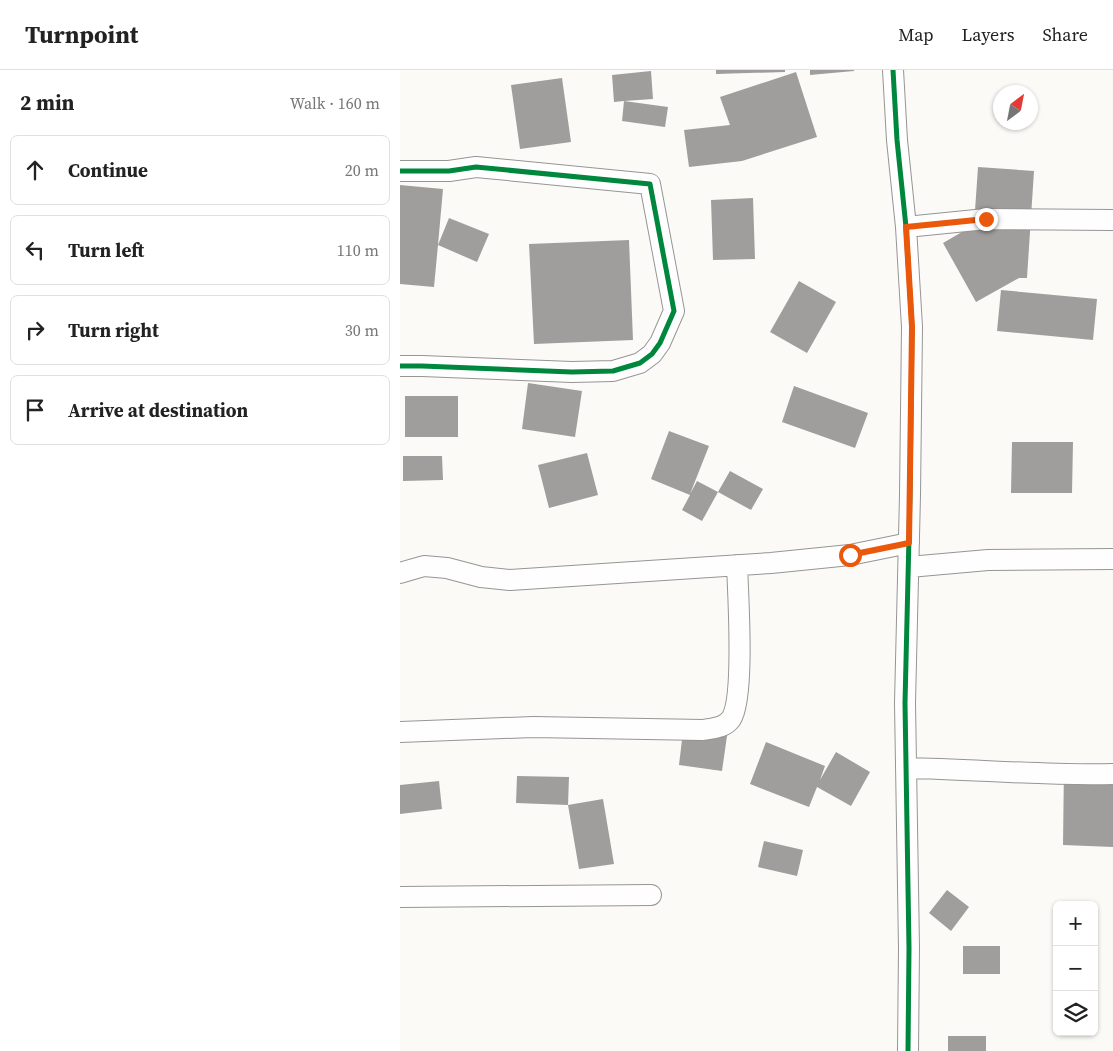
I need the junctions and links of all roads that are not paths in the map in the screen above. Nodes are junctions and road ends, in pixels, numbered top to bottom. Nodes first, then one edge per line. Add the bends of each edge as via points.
1 (894, 70) edge
2 (400, 171) edge
3 (1113, 220) edge
4 (906, 227) junction
5 (400, 366) edge
6 (909, 543) junction
7 (1113, 559) edge
8 (737, 565) junction
9 (909, 567) junction
10 (400, 573) edge
11 (400, 732) edge
12 (906, 768) junction
13 (1113, 774) edge
14 (650, 895) dead end
15 (400, 897) edge
16 (908, 1051) edge

1 - 4 street
2 - 5 street via 449,171 476,167 650,184 674,311 652,354 640,363 613,371
3 - 4 street via 986,219
4 - 6 street via 912,327
6 - 8 street via 850,555
6 - 9 street
7 - 9 street via 988,560
8 - 10 street via 510,580 424,566
8 - 11 street via 740,653 737,703 731,719 720,728 533,727
9 - 12 street
12 - 13 street
12 - 16 street
14 - 15 street

